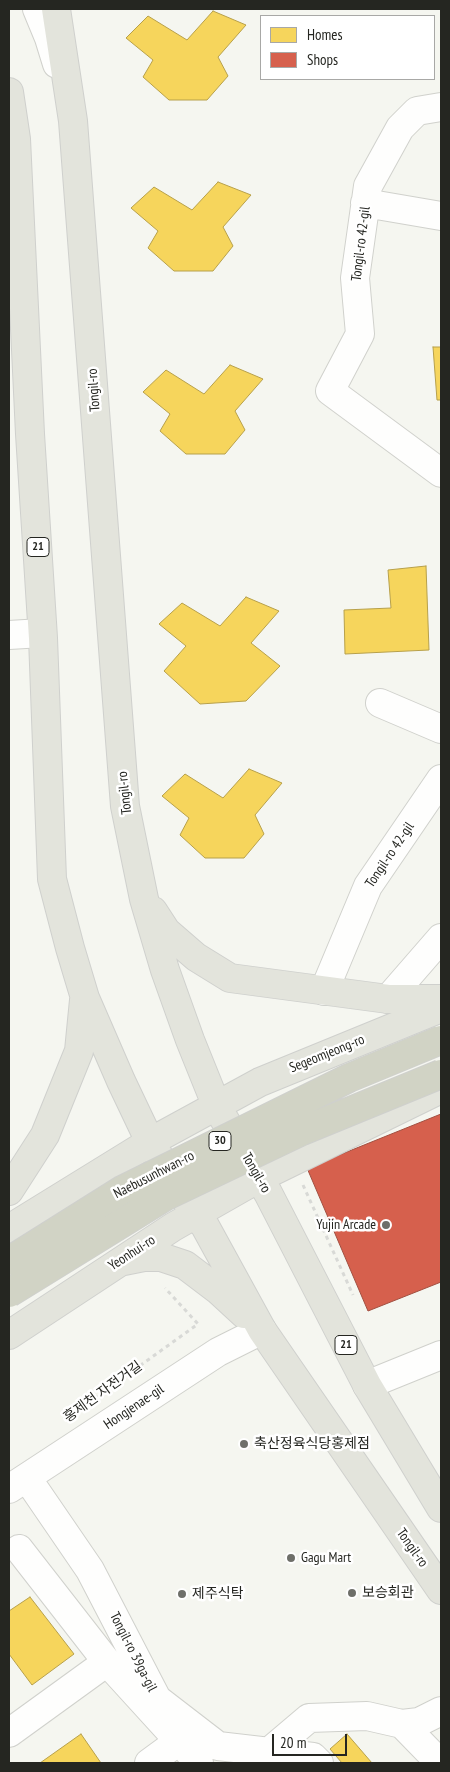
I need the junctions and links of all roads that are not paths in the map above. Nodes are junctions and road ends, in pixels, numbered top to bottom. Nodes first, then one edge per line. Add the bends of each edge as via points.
1 (37, 9) edge
2 (56, 9) edge
3 (9, 92) edge
4 (441, 107) edge
5 (73, 121) junction
6 (366, 203) junction
7 (441, 216) edge
8 (441, 474) edge
9 (42, 633) junction
10 (9, 634) edge
11 (380, 703) dead end
12 (441, 729) edge
13 (441, 779) edge
14 (144, 898) junction
15 (441, 938) edge
16 (324, 991) junction
17 (84, 998) junction
18 (388, 998) junction
19 (441, 999) edge
20 (441, 1008) edge
21 (441, 1040) edge
22 (441, 1074) edge
23 (441, 1089) edge
24 (217, 1107) junction
25 (150, 1142) junction
26 (259, 1178) junction
27 (9, 1191) edge
28 (195, 1214) junction
29 (9, 1229) edge
30 (9, 1260) edge
31 (113, 1265) junction
32 (9, 1293) edge
33 (262, 1330) junction
34 (9, 1335) edge
35 (441, 1355) edge
36 (367, 1386) junction
37 (18, 1484) edge
38 (441, 1508) edge
39 (19, 1549) dead end
40 (441, 1590) edge
41 (106, 1662) junction
42 (441, 1711) edge
43 (402, 1724) junction
44 (11, 1727) edge
45 (198, 1752) edge
46 (259, 1757) edge
47 (149, 1763) edge
48 (319, 1763) edge
49 (440, 1763) edge

1 - 5 street via 49,38
2 - 5 main road, Tongil-ro / 21
3 - 9 main road, Tongil-ro / 21 via 16,139
4 - 6 street, Tongil-ro 42-gil via 417,111 400,128 368,186
5 - 14 main road, Tongil-ro / 21 via 125,806
6 - 7 street
6 - 8 street, Tongil-ro 42-gil via 354,278 360,334 330,391
9 - 10 street
9 - 17 main road, Tongil-ro / 21 via 52,879
11 - 12 street
13 - 16 street, Tongil-ro 42-gil via 368,886
14 - 16 main road via 166,931 196,957 230,978
14 - 24 main road, Tongil-ro / 21 via 165,970
15 - 18 street
16 - 18 main road
17 - 25 main road, Tongil-ro / 21
17 - 27 main road via 79,1051 45,1135
18 - 19 main road
20 - 24 main road, Segeomjeong-ro via 260,1082
21 - 30 highway, Naebusunhwan-ro / 30, bridge via 348,1078 122,1190
22 - 32 highway, Naebusunhwan-ro / 30, bridge via 302,1131 166,1196
23 - 26 main road
24 - 25 main road
24 - 26 main road, Tongil-ro / 21
25 - 28 main road, Tongil-ro
25 - 29 main road
26 - 28 main road, Yeonhui-ro
26 - 36 main road, Tongil-ro / 21
28 - 31 main road, Yeonhui-ro
28 - 33 main road, Tongil-ro via 205,1226
31 - 33 main road via 144,1257 185,1265
31 - 34 main road, Yeonhui-ro
33 - 37 street, Hongjenae-gil via 218,1352
33 - 40 main road, Tongil-ro
35 - 36 street
36 - 38 main road, Tongil-ro / 21
37 - 45 street, Tongil-ro 39ga-gil via 90,1570 157,1699
39 - 41 street
41 - 44 street
41 - 45 street
42 - 43 street via 419,1722
43 - 46 street via 368,1716 309,1718
43 - 49 street
45 - 46 street
45 - 47 street
46 - 48 street via 313,1756

